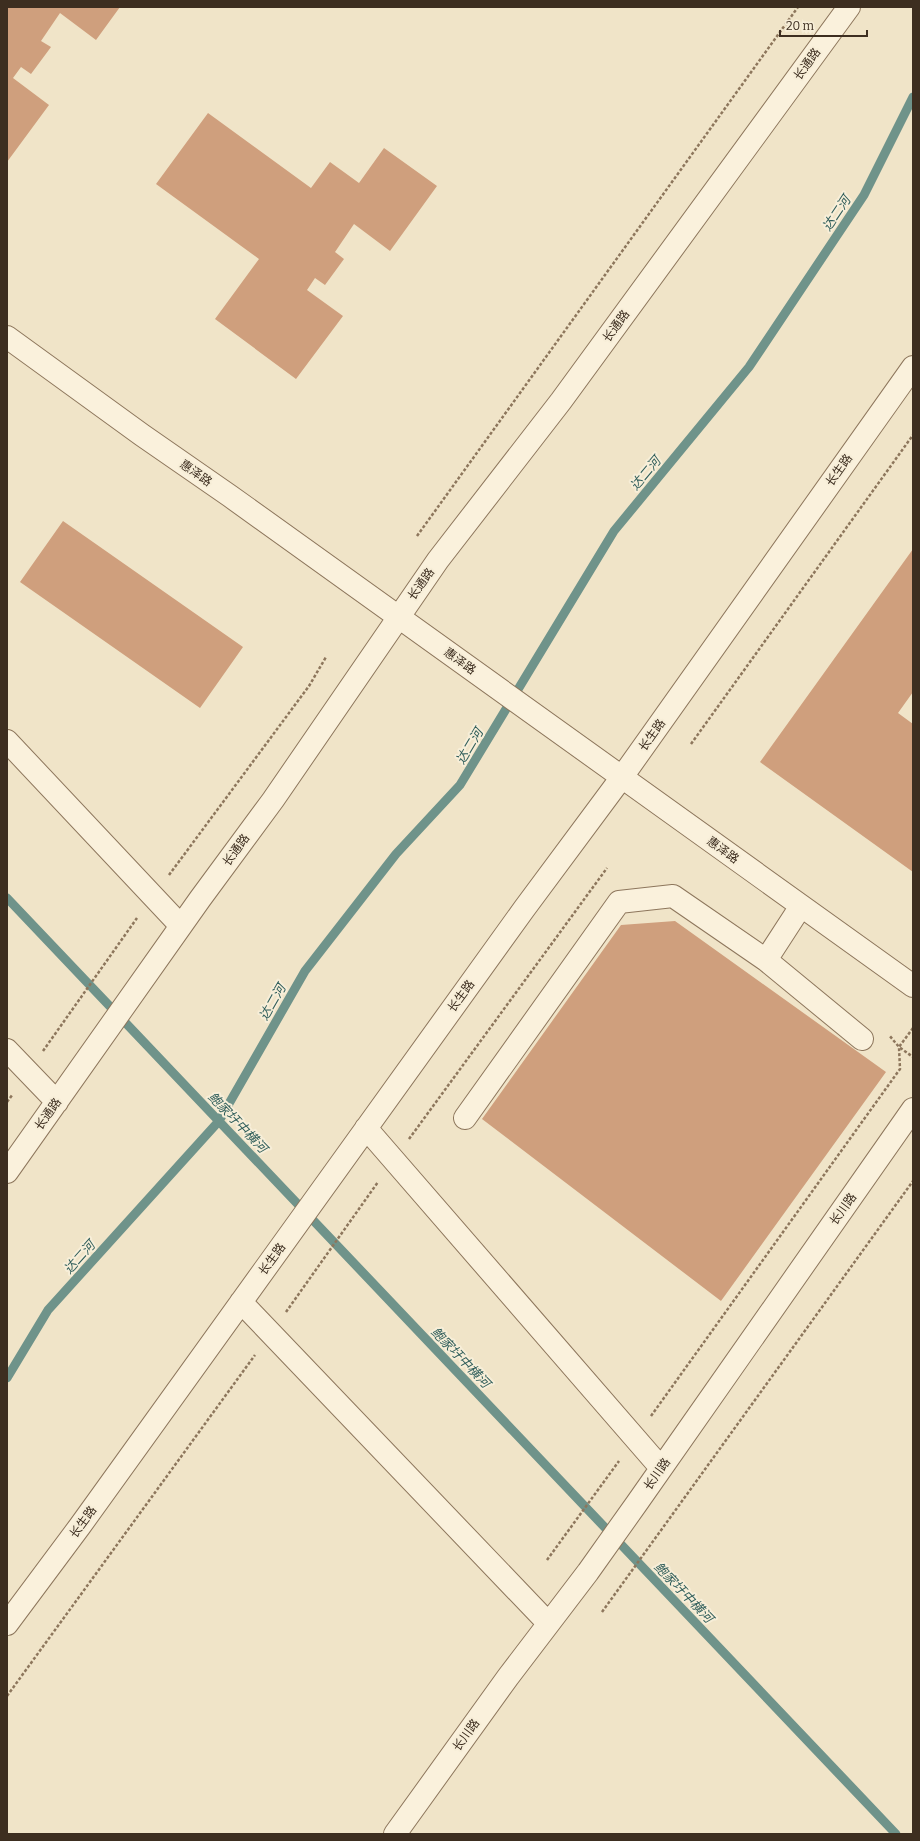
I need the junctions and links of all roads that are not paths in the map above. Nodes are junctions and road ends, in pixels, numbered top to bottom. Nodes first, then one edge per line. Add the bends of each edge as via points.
1 (848, 7) edge
2 (7, 337) edge
3 (912, 370) edge
4 (398, 617) junction
5 (7, 741) edge
6 (622, 777) junction
7 (801, 906) junction
8 (181, 926) junction
9 (766, 960) junction
10 (913, 986) edge
11 (862, 1038) dead end
12 (7, 1050) edge
13 (57, 1102) junction
14 (913, 1109) edge
15 (465, 1118) dead end
16 (366, 1128) junction
17 (7, 1172) edge
18 (241, 1302) junction
19 (661, 1468) junction
20 (548, 1623) junction
21 (7, 1624) edge
22 (395, 1834) edge

1 - 4 street, 长通路 via 561,401 438,560
2 - 4 street, 惠泽路
3 - 6 street, 长生路
4 - 6 street, 惠泽路
4 - 8 street, 长通路 via 273,800
5 - 8 street
6 - 7 street, 惠泽路
6 - 16 street, 长生路
7 - 9 street
7 - 10 street, 惠泽路
8 - 13 street, 长通路
9 - 11 street
9 - 15 street via 673,896 620,902
12 - 13 street
13 - 17 street, 长通路
14 - 19 street, 长川路
16 - 18 street, 长生路
16 - 19 street
18 - 20 street
18 - 21 street, 长生路
19 - 20 street, 长川路 via 588,1572
20 - 22 street, 长川路

